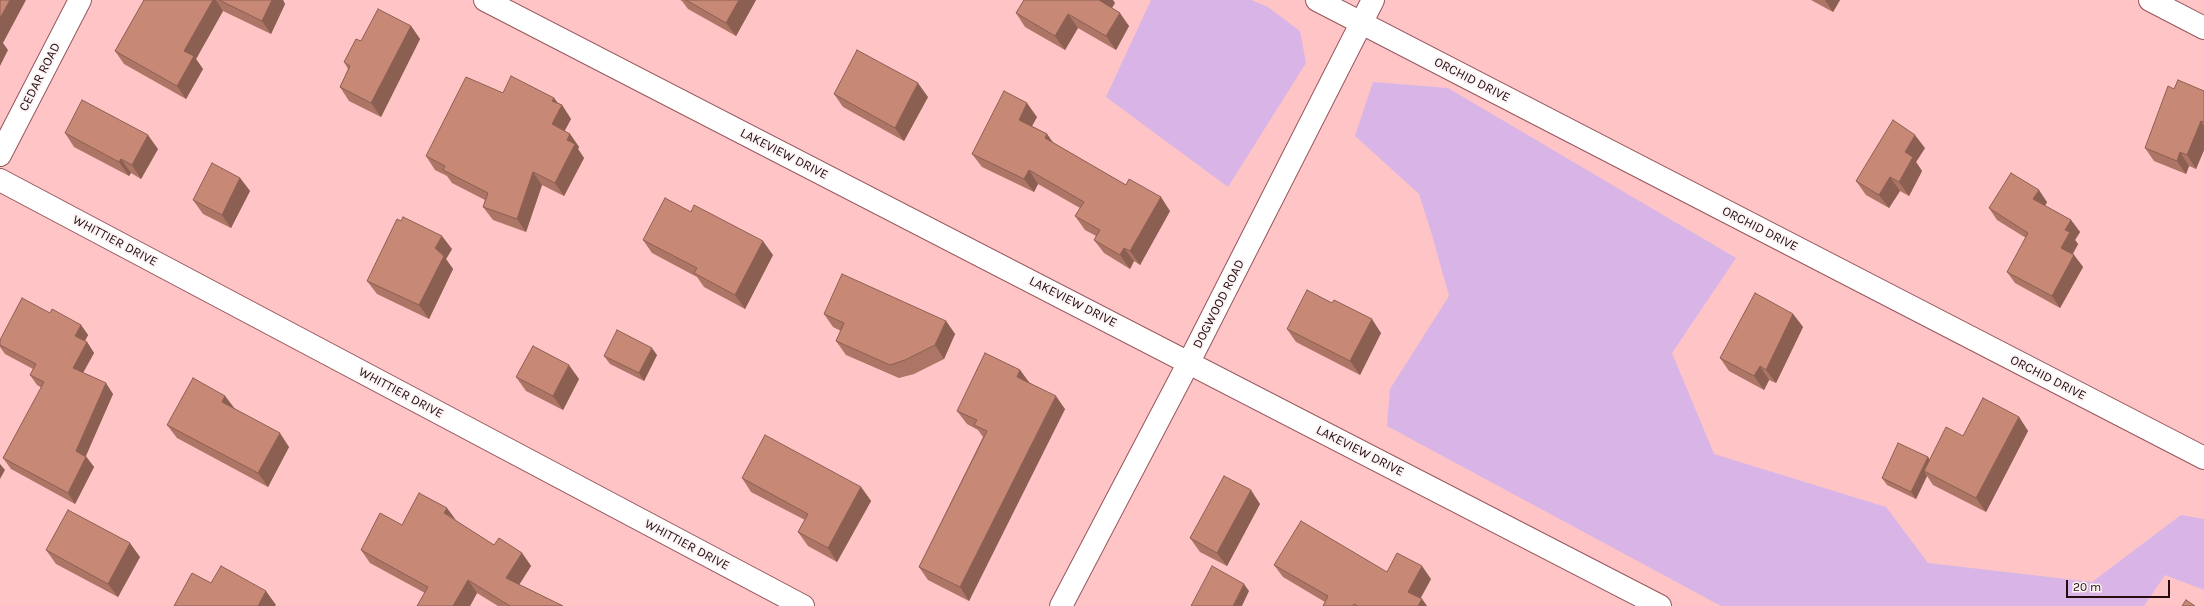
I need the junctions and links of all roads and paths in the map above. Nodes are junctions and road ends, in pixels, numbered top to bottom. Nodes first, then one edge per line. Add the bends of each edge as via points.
1 (80, 0) edge
2 (485, 0) edge
3 (1317, 0) edge
4 (1373, 0) edge
5 (2150, 0) edge
6 (1362, 23) junction
7 (2204, 28) edge
8 (0, 155) edge
9 (0, 180) edge
10 (1189, 362) junction
11 (2204, 458) edge
12 (802, 606) edge
13 (1061, 606) edge
14 (1660, 606) edge

1 - 8 street, CEDAR ROAD
2 - 10 street, LAKEVIEW DRIVE
3 - 6 street, ORCHID DRIVE
4 - 6 street, DOGWOOD ROAD
5 - 7 street
6 - 10 street, DOGWOOD ROAD
6 - 11 street, ORCHID DRIVE
9 - 12 street, WHITTIER DRIVE
10 - 13 street, DOGWOOD ROAD
10 - 14 street, LAKEVIEW DRIVE

